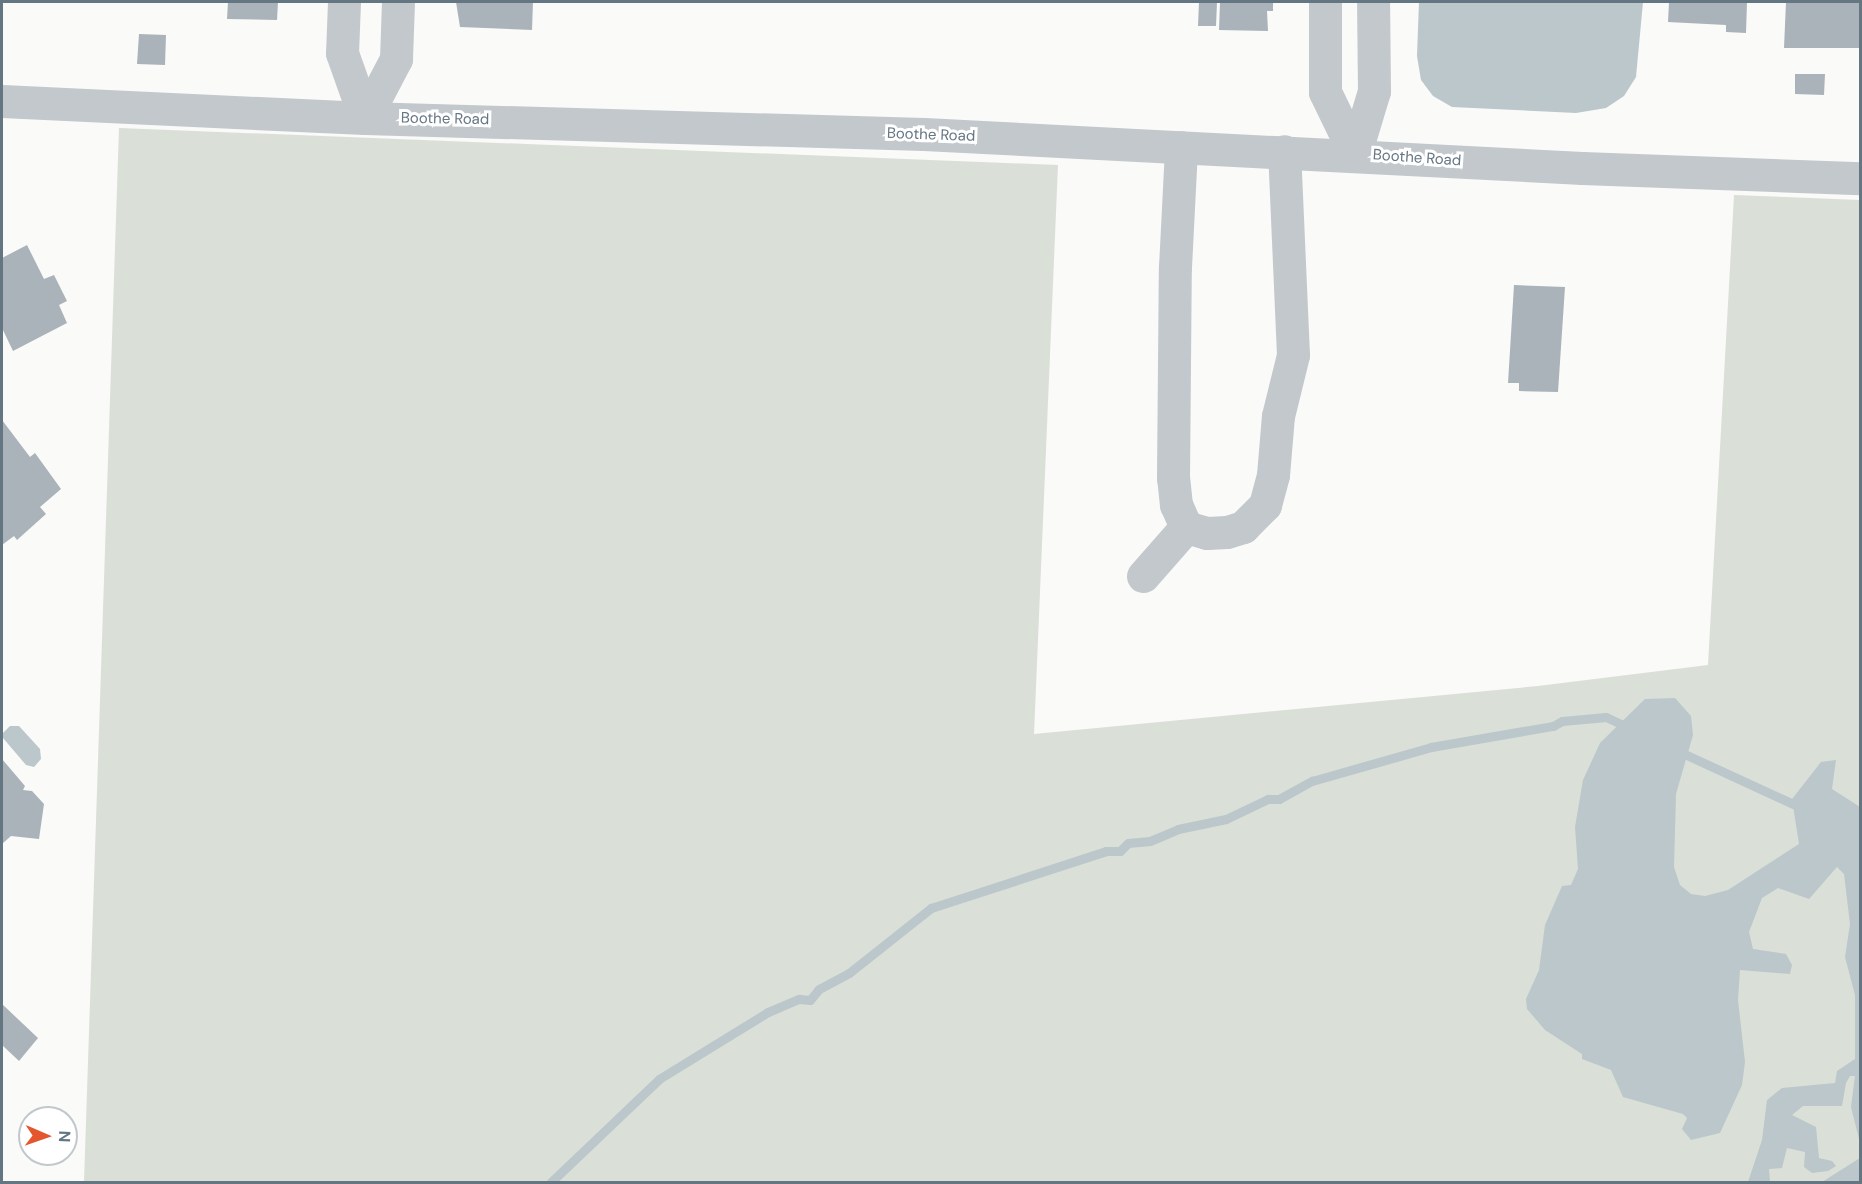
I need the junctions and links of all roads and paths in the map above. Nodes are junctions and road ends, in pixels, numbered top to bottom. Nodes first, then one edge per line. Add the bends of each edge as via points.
1 (344, 2) edge
2 (398, 2) edge
3 (1325, 2) edge
4 (1373, 2) edge
5 (2, 101) edge
6 (365, 118) junction
7 (1181, 147) junction
8 (1284, 151) junction
9 (1355, 154) junction
10 (1860, 178) edge
11 (1186, 527) junction
12 (1143, 576) dead end

1 - 6 street via 342,53
2 - 6 street via 396,59
3 - 9 street via 1325,92
4 - 9 street via 1374,92
5 - 6 street, Boothe Road
6 - 7 street, Boothe Road via 924,134
7 - 8 street, Boothe Road
7 - 11 street via 1175,267 1173,478 1176,505
8 - 9 street, Boothe Road
8 - 11 street via 1293,355 1278,416 1265,506 1243,527 1207,533
9 - 10 street, Boothe Road via 1582,168
11 - 12 street

